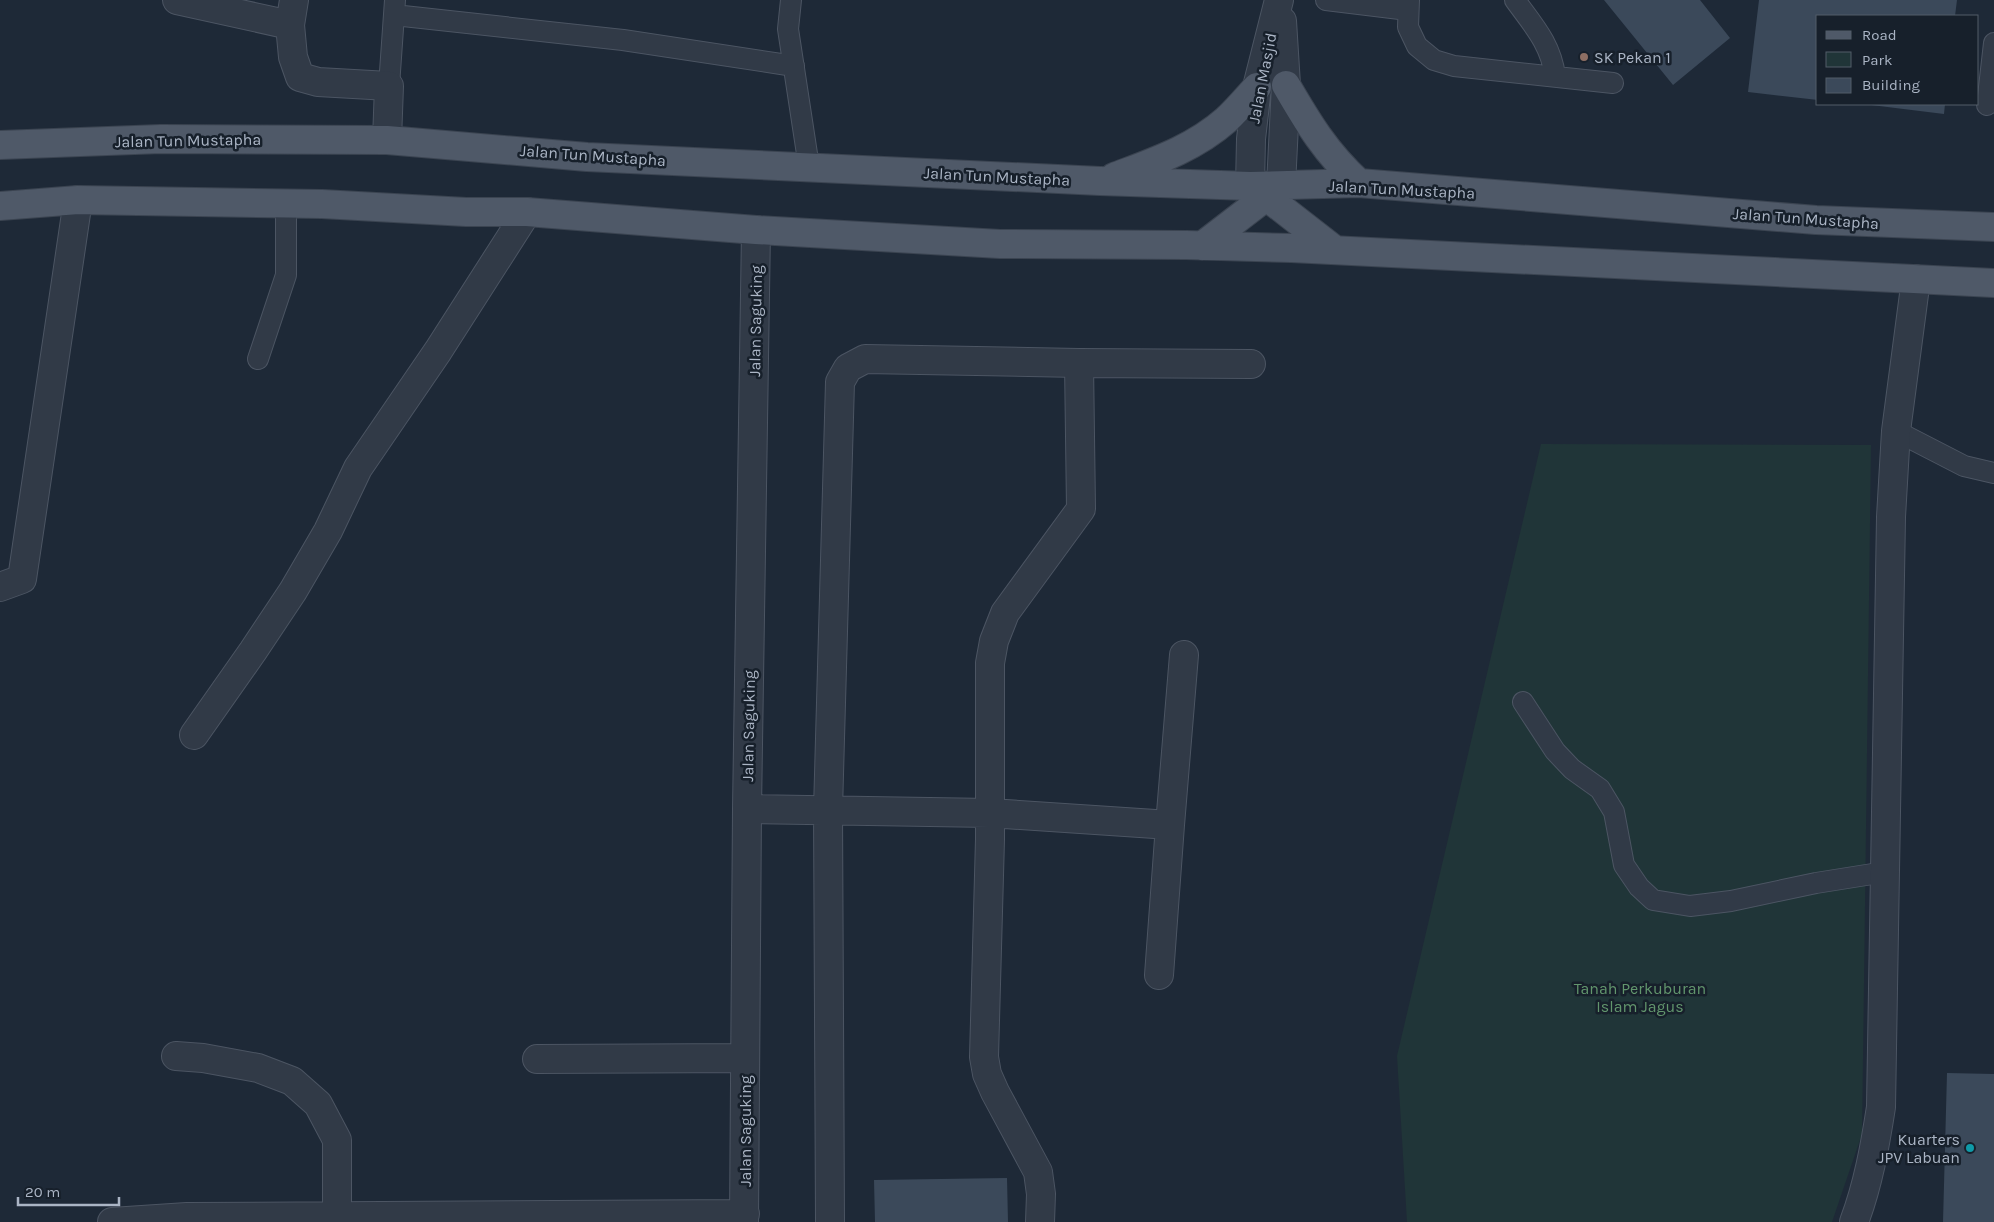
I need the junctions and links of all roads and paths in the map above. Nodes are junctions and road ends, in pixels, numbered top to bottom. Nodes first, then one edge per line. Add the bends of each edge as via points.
1 (177, 0) edge
2 (790, 0) edge
3 (1280, 0) edge
4 (1326, 0) edge
5 (1515, 0) edge
6 (1408, 5) edge
7 (395, 7) edge
8 (292, 13) edge
9 (1994, 42) edge
10 (794, 66) junction
11 (1555, 76) junction
12 (1613, 83) dead end
13 (1286, 85) junction
14 (389, 86) junction
15 (1257, 86) junction
16 (1987, 105) dead end
17 (387, 140) junction
18 (0, 145) edge
19 (809, 167) junction
20 (1100, 182) junction
21 (1359, 183) junction
22 (1266, 189) junction
23 (78, 200) junction
24 (286, 203) junction
25 (0, 206) edge
26 (527, 212) junction
27 (1994, 226) edge
28 (756, 230) junction
29 (1202, 246) junction
30 (1335, 250) junction
31 (1916, 279) junction
32 (1994, 283) edge
33 (258, 359) dead end
34 (1079, 363) junction
35 (1251, 364) dead end
36 (1896, 431) junction
37 (1994, 473) edge
38 (0, 587) edge
39 (1184, 655) dead end
40 (1523, 702) dead end
41 (194, 734) dead end
42 (747, 809) junction
43 (828, 810) junction
44 (990, 813) junction
45 (1170, 825) junction
46 (1885, 872) junction
47 (1159, 975) dead end
48 (176, 1056) dead end
49 (745, 1058) junction
50 (537, 1059) dead end
51 (337, 1217) junction
52 (744, 1218) edge
53 (112, 1222) edge
54 (830, 1222) edge
55 (1040, 1222) edge
56 (1854, 1222) edge

1 - 8 street
2 - 10 lane via 788,29
3 - 13 street, Jalan Masjid
3 - 15 street, Jalan Masjid
4 - 6 lane
5 - 11 lane via 1546,42
6 - 11 lane via 1408,27 1417,46 1434,60 1454,66
7 - 10 lane
7 - 14 lane
8 - 14 street via 292,57 300,77 318,82
9 - 16 lane
10 - 19 lane
11 - 12 lane
13 - 21 main road via 1323,145
13 - 22 street, Jalan Masjid
14 - 17 street
15 - 20 main road via 1227,120 1198,141 1170,156
15 - 22 street, Jalan Masjid via 1251,139
17 - 18 main road, Jalan Tun Mustapha via 161,139
17 - 19 main road, Jalan Tun Mustapha via 587,157
19 - 20 main road, Jalan Tun Mustapha
20 - 22 main road, Jalan Tun Mustapha
21 - 22 main road, Jalan Tun Mustapha
21 - 27 main road, Jalan Tun Mustapha via 1816,220
22 - 29 main road
22 - 30 main road
23 - 24 main road
23 - 25 main road
23 - 38 street via 22,579
24 - 26 main road
24 - 33 lane via 286,275
26 - 28 main road
26 - 41 street via 358,468 328,531 293,591
28 - 29 main road via 1000,244
28 - 42 street, Jalan Saguking
29 - 30 main road
30 - 31 main road
31 - 32 main road
31 - 36 street
34 - 35 street
34 - 43 street via 865,359 848,368 840,382
34 - 44 street via 1081,509 1005,613 994,641 990,663
36 - 37 lane via 1964,466
36 - 46 street via 1891,517
39 - 45 street
40 - 46 lane via 1555,751 1572,770 1600,789 1614,812 1624,865 1653,900 1690,906
42 - 43 street
42 - 49 street, Jalan Saguking
43 - 44 street
43 - 54 street
44 - 45 street
44 - 55 street via 984,1057 995,1092 1038,1172
45 - 47 street
46 - 56 street via 1881,1107 1874,1152
48 - 51 street via 258,1068 292,1081 318,1104 336,1140
49 - 50 street
49 - 52 street, Jalan Saguking
51 - 52 street
51 - 53 street via 187,1217

